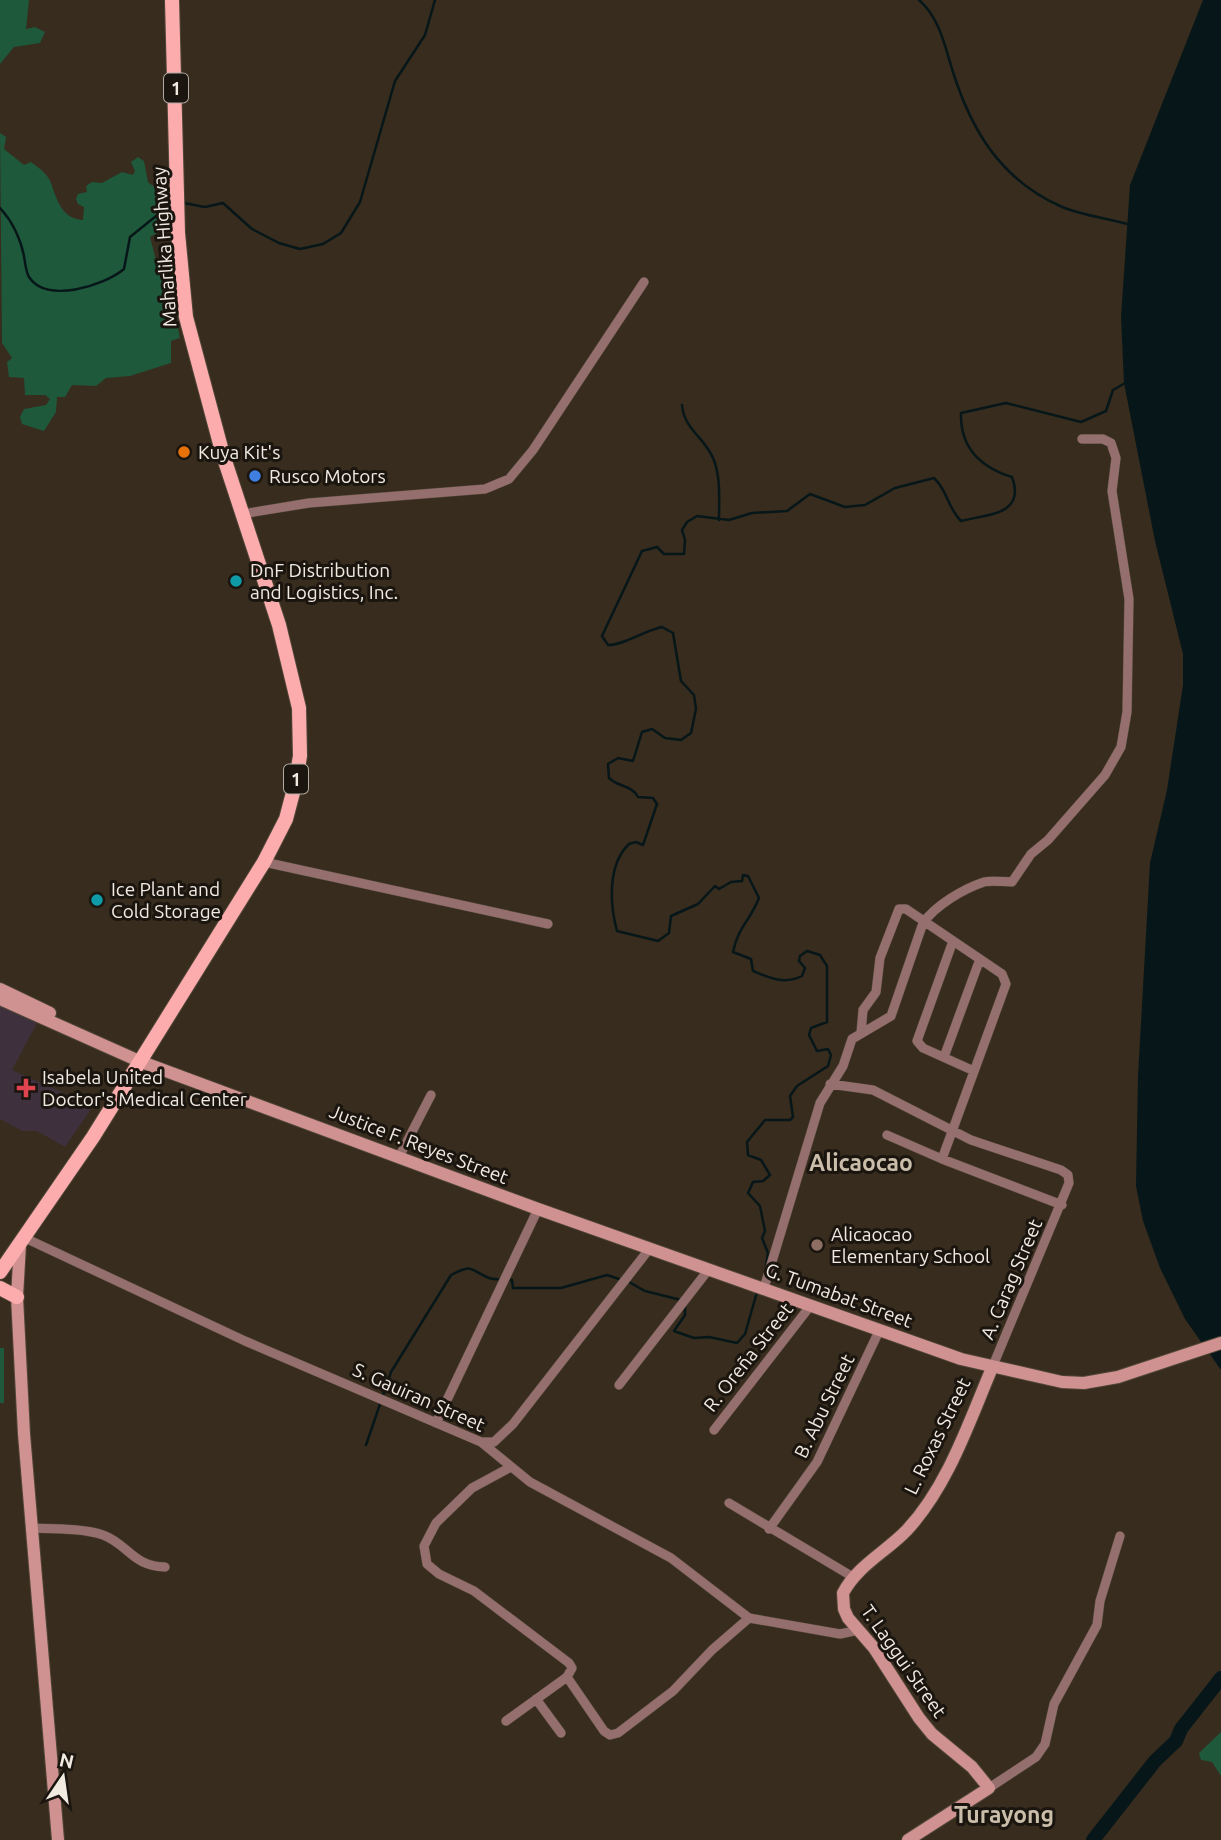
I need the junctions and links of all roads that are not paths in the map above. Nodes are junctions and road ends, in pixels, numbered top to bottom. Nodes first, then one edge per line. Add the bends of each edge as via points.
1 (172, 0) edge
2 (644, 282) dead end
3 (1082, 439) dead end
4 (242, 514) junction
5 (264, 862) junction
6 (548, 923) dead end
7 (923, 923) junction
8 (953, 941) junction
9 (980, 959) junction
10 (0, 989) edge
11 (0, 999) edge
12 (861, 1033) junction
13 (944, 1057) junction
14 (145, 1060) junction
15 (974, 1071) junction
16 (830, 1084) junction
17 (431, 1095) dead end
18 (952, 1130) junction
19 (887, 1135) dead end
20 (399, 1157) junction
21 (942, 1159) junction
22 (1062, 1205) junction
23 (538, 1209) junction
24 (22, 1242) junction
25 (650, 1248) junction
26 (674, 1257) joint
27 (709, 1269) junction
28 (0, 1272) edge
29 (761, 1287) junction
30 (0, 1288) edge
31 (18, 1297) junction
32 (811, 1304) junction
33 (880, 1329) junction
34 (1221, 1343) edge
35 (992, 1368) junction
36 (620, 1385) dead end
37 (436, 1423) junction
38 (714, 1430) dead end
39 (481, 1443) junction
40 (509, 1468) junction
41 (729, 1503) dead end
42 (31, 1528) junction
43 (769, 1529) junction
44 (1120, 1536) dead end
45 (165, 1567) dead end
46 (853, 1577) junction
47 (749, 1618) junction
48 (859, 1630) junction
49 (567, 1677) junction
50 (536, 1699) junction
51 (506, 1721) dead end
52 (561, 1733) dead end
53 (989, 1788) junction
54 (58, 1840) edge
55 (908, 1840) edge

1 - 4 main road, Maharlika Highway / 1 via 178,233 188,328
2 - 4 street via 533,450 503,483 485,489 309,503
3 - 7 street via 1111,443 1116,458 1112,491 1129,599 1127,712 1121,747 1105,775 1048,841 1031,853 1012,882 986,881 930,913
4 - 5 main road, Maharlika Highway / 1 via 295,682 301,730 293,797
5 - 6 street
5 - 14 main road, Maharlika Highway / 1
7 - 8 street
7 - 12 street via 891,1016
7 - 12 street via 906,909 897,912 880,958 876,992 863,1010
8 - 9 street
8 - 13 street via 917,1036 919,1045
9 - 13 street
9 - 15 street via 1005,976 1006,984
10 - 14 main road
11 - 14 main road
12 - 16 street via 849,1044 843,1066
13 - 15 street
14 - 20 main road, Justice F. Reyes Street
14 - 24 main road, Maharlika Highway / 1
15 - 18 street
16 - 18 street via 873,1090
16 - 29 street
17 - 20 street
18 - 21 street
18 - 22 street, A. Carag Street via 1065,1172 1069,1183
19 - 21 street
20 - 23 main road, Justice F. Reyes Street
21 - 22 street
22 - 35 street, A. Carag Street
23 - 25 main road, Justice F. Reyes Street
23 - 37 street
24 - 28 main road, Maharlika Highway / 1
24 - 31 main road
24 - 37 street, S. Gauiran Street
25 - 26 main road, Justice F. Reyes Street
25 - 39 street via 513,1424 494,1442
26 - 27 main road, G. Tumabat Street
27 - 29 main road, G. Tumabat Street
27 - 36 street
29 - 32 main road, G. Tumabat Street
30 - 31 main road
31 - 42 main road
32 - 33 main road, G. Tumabat Street
32 - 38 street, R. Oreña Street
33 - 35 main road, G. Tumabat Street
33 - 43 street, B. Abu Street via 817,1462
34 - 35 main road, G. Tumabat Street via 1118,1377 1084,1383
35 - 46 main road, L. Roxas Street via 928,1502 907,1530
37 - 39 street, S. Gauiran Street
39 - 40 street, S. Gauiran Street
40 - 47 street, S. Gauiran Street via 662,1553
40 - 49 street via 472,1488 436,1523 424,1546 427,1563 474,1591 569,1663 572,1668
41 - 43 street
42 - 45 street via 101,1534 139,1562
42 - 54 main road
43 - 46 street
44 - 53 street via 1094,1632 1054,1704 1045,1744 1036,1757
46 - 48 main road, T. Laggui Street via 842,1601
47 - 48 street, S. Gauiran Street via 840,1634
47 - 49 street via 673,1691 618,1733 604,1731
48 - 53 main road, T. Laggui Street via 925,1727
49 - 50 street
50 - 51 street
50 - 52 street
53 - 55 main road

